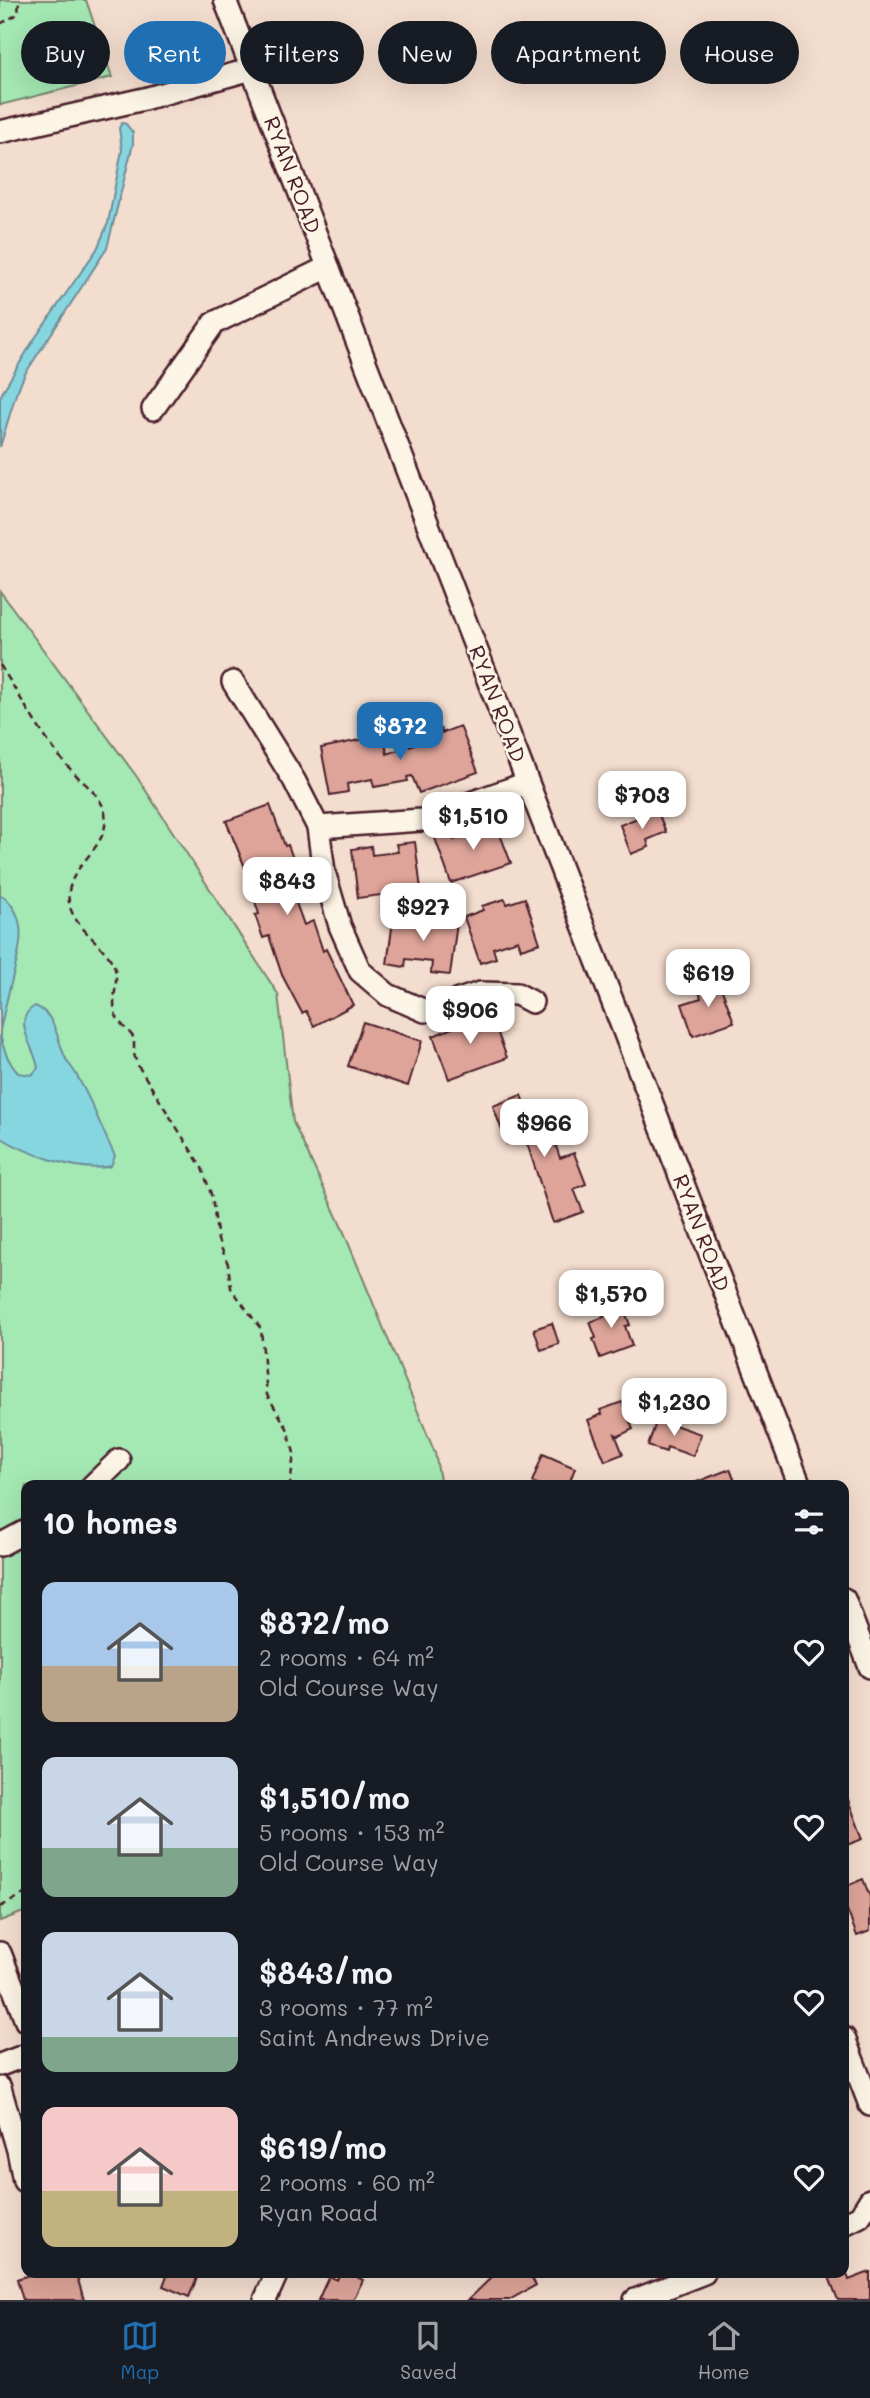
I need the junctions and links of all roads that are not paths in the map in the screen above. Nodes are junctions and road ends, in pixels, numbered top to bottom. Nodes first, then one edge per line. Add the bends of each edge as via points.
1 (225, 0) edge
2 (240, 38) edge
3 (240, 72) edge
4 (258, 84) edge
5 (0, 132) edge
6 (328, 267) junction
7 (153, 409) dead end
8 (233, 682) dead end
9 (527, 783) junction
10 (318, 827) junction
11 (532, 1003) dead end
12 (119, 1460) dead end
13 (98, 1480) edge
14 (798, 1480) edge
15 (21, 1534) edge
16 (0, 1545) edge
17 (849, 1618) edge
18 (870, 1667) edge
19 (0, 1953) edge
20 (21, 2008) edge
21 (849, 2051) edge
22 (21, 2057) edge
23 (0, 2065) edge
24 (0, 2088) edge
25 (870, 2105) edge
26 (21, 2166) edge
27 (870, 2200) edge
28 (849, 2222) edge
29 (275, 2278) edge
30 (692, 2278) edge
31 (265, 2300) edge
32 (635, 2300) edge

1 - 2 street, RYAN ROAD
3 - 5 street
4 - 6 street, RYAN ROAD
6 - 7 street via 214,323
6 - 9 street, RYAN ROAD
8 - 10 street via 294,779
9 - 10 street via 422,820
9 - 14 street, RYAN ROAD
10 - 11 street via 324,872 340,926 360,971 388,995 425,1011 480,993 517,994
12 - 13 street
15 - 16 street
17 - 18 street
19 - 20 street
21 - 25 street
22 - 23 street
24 - 26 street
27 - 28 street via 860,2216
29 - 31 street
30 - 32 street

